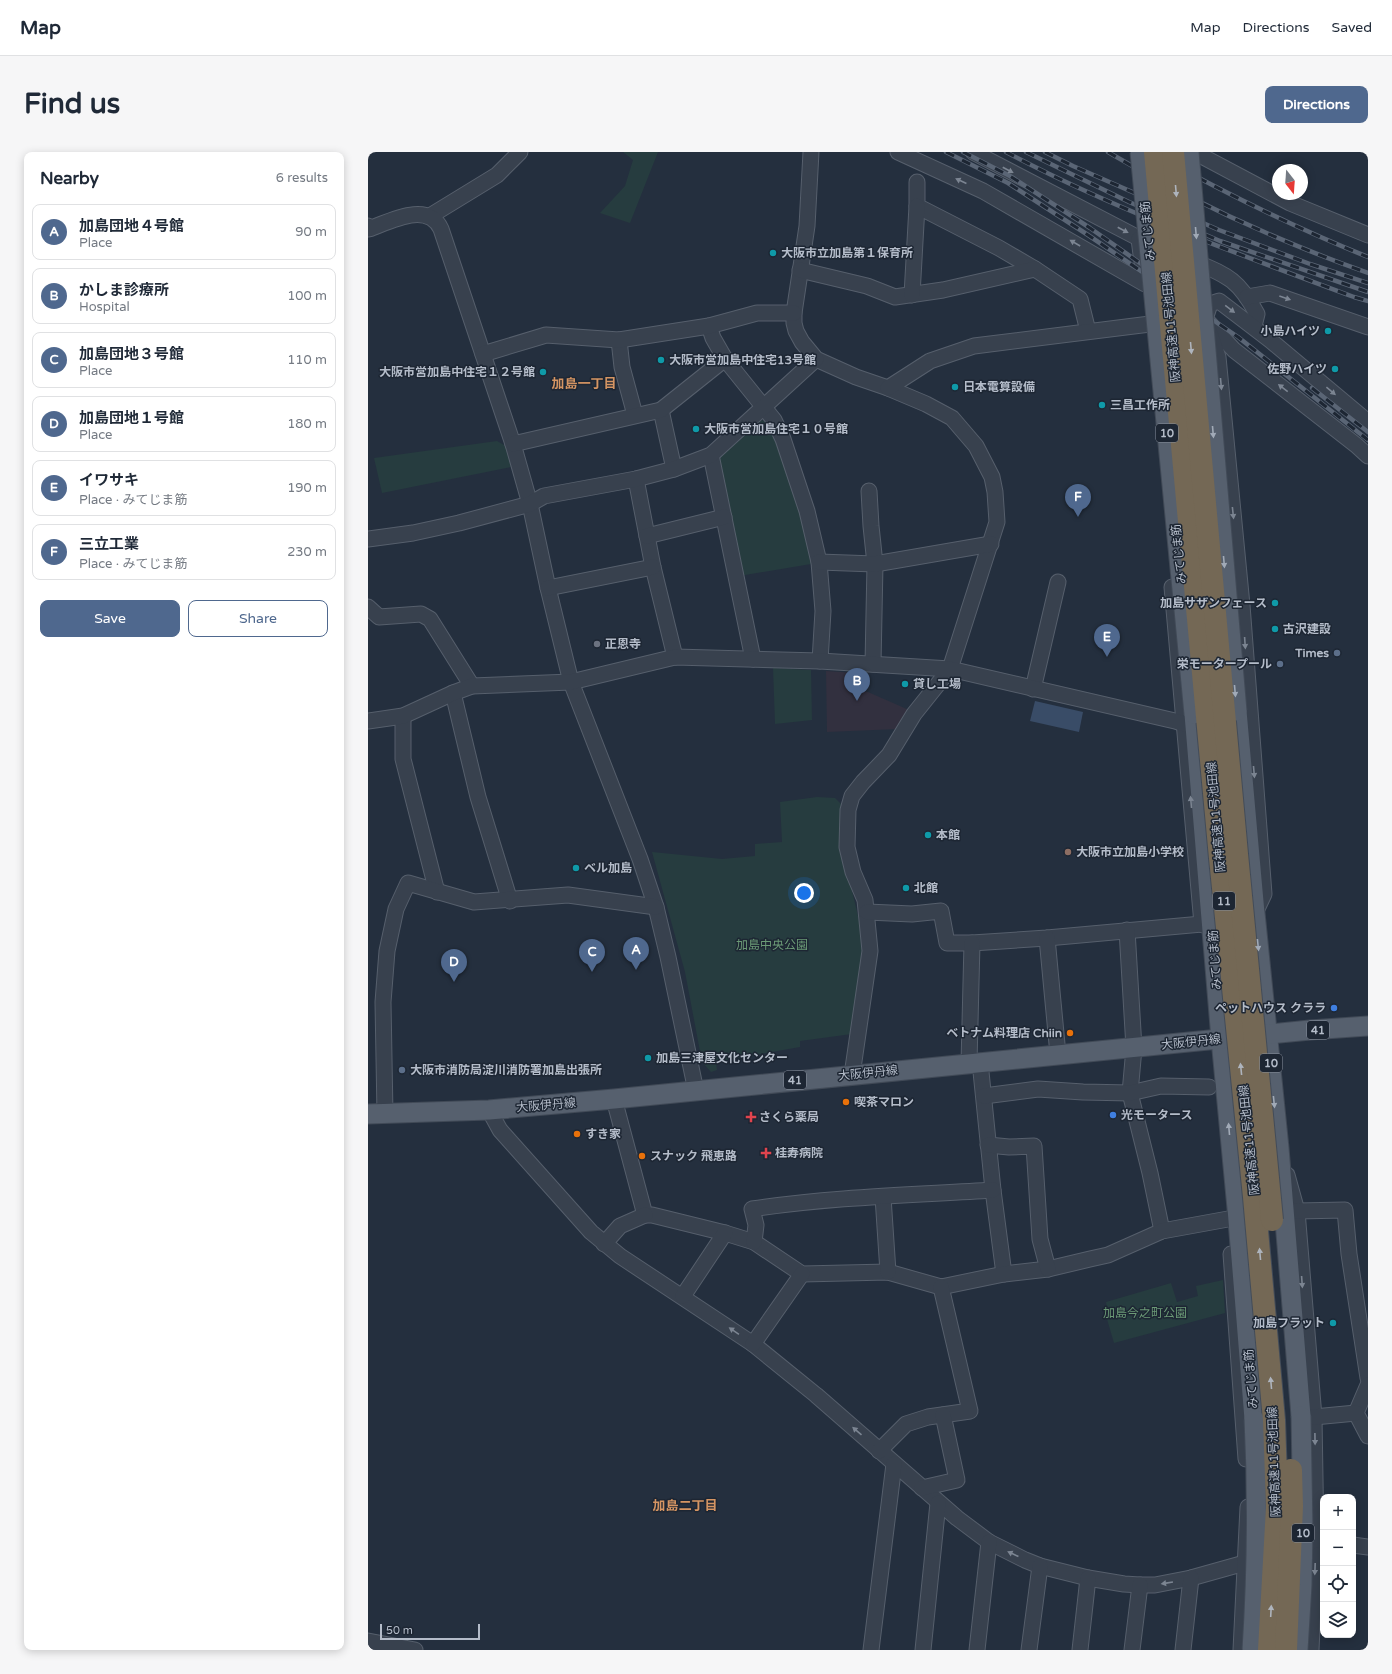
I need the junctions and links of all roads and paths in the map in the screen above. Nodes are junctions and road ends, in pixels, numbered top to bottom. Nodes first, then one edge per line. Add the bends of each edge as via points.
1 (520, 152) edge
2 (811, 152) edge
3 (898, 152) edge
4 (973, 152) edge
5 (1140, 152) edge
6 (1155, 152) edge
7 (1173, 152) edge
8 (1196, 153) edge
9 (917, 182) dead end
10 (917, 206) junction
11 (430, 216) junction
12 (368, 228) edge
13 (1368, 235) edge
14 (1139, 239) junction
15 (1035, 269) junction
16 (800, 270) junction
17 (1145, 284) junction
18 (912, 295) junction
19 (1247, 297) junction
20 (794, 313) junction
21 (1205, 319) junction
22 (1150, 323) junction
23 (709, 326) junction
24 (1252, 326) junction
25 (1368, 327) edge
26 (1088, 331) junction
27 (619, 340) junction
28 (1234, 350) junction
29 (483, 354) junction
30 (1218, 357) junction
31 (725, 358) junction
32 (816, 359) junction
33 (888, 388) junction
34 (764, 406) junction
35 (661, 410) junction
36 (635, 414) junction
37 (1368, 422) edge
38 (1362, 440) edge
39 (512, 444) junction
40 (711, 455) junction
41 (1368, 456) edge
42 (674, 469) junction
43 (636, 479) junction
44 (869, 491) dead end
45 (530, 504) junction
46 (724, 517) junction
47 (647, 536) junction
48 (368, 539) edge
49 (991, 544) junction
50 (819, 562) junction
51 (875, 564) junction
52 (653, 567) junction
53 (1058, 582) dead end
54 (548, 588) junction
55 (368, 607) edge
56 (675, 657) junction
57 (753, 659) junction
58 (820, 661) junction
59 (873, 664) junction
60 (950, 669) junction
61 (571, 682) junction
62 (472, 686) junction
63 (1033, 689) junction
64 (453, 693) junction
65 (403, 716) junction
66 (1189, 719) junction
67 (368, 721) edge
68 (437, 892) junction
69 (510, 901) junction
70 (656, 907) junction
71 (867, 912) junction
72 (1254, 913) junction
73 (1207, 929) junction
74 (1127, 930) junction
75 (1047, 938) junction
76 (972, 943) junction
77 (1368, 1026) edge
78 (1268, 1035) junction
79 (1221, 1039) junction
80 (1056, 1044) dead end
81 (1134, 1048) junction
82 (975, 1063) junction
83 (852, 1074) junction
84 (1209, 1087) dead end
85 (696, 1091) junction
86 (1130, 1093) junction
87 (984, 1096) junction
88 (614, 1099) junction
89 (489, 1110) junction
90 (376, 1114) edge
91 (988, 1145) junction
92 (1279, 1148) junction
93 (1232, 1154) junction
94 (992, 1190) junction
95 (883, 1197) junction
96 (1297, 1212) junction
97 (645, 1215) junction
98 (1228, 1219) junction
99 (1162, 1231) junction
100 (725, 1233) junction
101 (754, 1242) junction
102 (604, 1244) junction
103 (1048, 1269) junction
104 (888, 1272) junction
105 (802, 1274) junction
106 (1004, 1274) junction
107 (941, 1287) junction
108 (683, 1296) junction
109 (753, 1344) junction
110 (1366, 1351) edge
111 (1368, 1378) edge
112 (1368, 1385) edge
113 (1356, 1413) junction
114 (943, 1415) junction
115 (1308, 1417) junction
116 (1368, 1436) edge
117 (879, 1451) junction
118 (894, 1464) junction
119 (922, 1488) junction
120 (938, 1503) junction
121 (1320, 1540) edge
122 (989, 1542) junction
123 (1356, 1545) edge
124 (1368, 1547) edge
125 (1245, 1564) junction
126 (1040, 1566) junction
127 (1088, 1578) junction
128 (1191, 1578) junction
129 (1140, 1585) junction
130 (368, 1641) edge
131 (415, 1650) edge
132 (871, 1650) edge
133 (923, 1650) edge
134 (977, 1650) edge
135 (1029, 1650) edge
136 (1080, 1650) edge
137 (1132, 1650) edge
138 (1183, 1650) edge
139 (1241, 1650) edge
140 (1252, 1650) edge
141 (1269, 1650) edge
142 (1286, 1650) edge
143 (1298, 1650) edge
144 (1311, 1650) edge

1 - 11 street via 497,176
2 - 16 street via 807,226
17 -> 3 street via 983,191
4 -> 14 street
5 - 66 main road, みてじま筋 / 10, bridge
141 -> 6 highway, 阪神高速11号池田線 / 11, bridge via 1277,1507 1274,1420
7 -> 142 highway, 阪神高速11号池田線 / 11, bridge via 1289,1423 1292,1506
8 - 13 street via 1290,203
8 -> 72 main road, 10, bridge
9 - 10 street
10 - 15 street
10 - 18 street
11 - 12 street via 417,214
11 - 29 street via 438,222 441,229
14 - 17 street
14 - 19 street via 1224,274 1241,288
15 - 18 street
15 - 26 street via 1080,299
16 - 18 street via 867,286 896,297
16 - 20 street
17 - 22 street
19 - 24 street via 1257,314
19 -> 25 street via 1270,293
20 - 23 street via 756,313
20 - 32 street via 796,331
21 - 22 street
21 -> 24 street via 1210,304 1219,301
21 - 28 street
21 - 30 street
22 - 26 street
22 - 66 street
23 - 27 street
23 - 31 street via 712,338
24 -> 37 street
26 - 33 street via 974,346 930,361
27 - 29 street via 546,336
27 - 36 street via 622,367
28 - 30 street
38 -> 28 street
29 - 39 street
30 -> 72 street via 1242,605 1264,880 1264,894
31 - 34 street
31 - 35 street
32 - 33 street
32 - 34 street
33 - 49 street via 952,418 976,446 992,477 995,492 997,522
34 - 40 street
34 - 50 street via 783,439 807,511
35 - 36 street
35 - 42 street
36 - 39 street
38 - 41 street
39 - 45 street
40 - 42 street
40 - 46 street
42 - 43 street
43 - 45 street via 544,496
43 - 47 street
44 - 51 street
45 - 48 street via 459,524
45 - 54 street
46 - 47 street
46 - 57 street
47 - 52 street
49 - 51 street
49 - 60 street
50 - 51 street
50 - 58 street via 822,611
51 - 59 street
52 - 54 street
52 - 56 street
53 - 63 street
54 - 61 street
55 - 62 street via 379,617 421,614 430,619
56 - 57 street
56 - 61 street
57 - 58 street
58 - 59 street
59 - 60 street
60 - 63 street
60 - 71 street via 914,714 889,755 852,796 848,810 847,847
61 - 62 street
61 - 70 street
62 - 64 street
63 - 66 street via 1175,721
64 - 65 street
64 - 69 street via 478,797
65 - 67 street
65 - 68 street via 403,759
73 -> 66 main road, みてじま筋 / 10
68 - 69 street via 474,902
68 - 90 street via 408,883 396,909 387,951
69 - 70 street via 568,895
70 - 85 street
71 - 76 street via 912,914 941,911 947,943
71 - 83 street via 870,951
72 -> 78 main road, 10
73 - 74 street
73 - 79 main road, みてじま筋 / 10
74 - 75 street
74 - 81 street
75 - 76 street
75 - 80 street
76 - 82 street
77 - 78 main road, 大阪伊丹線 / 41
78 - 79 main road, 大阪伊丹線 / 41
78 -> 92 main road, 10
79 - 81 main road, 大阪伊丹線 / 41
93 -> 79 main road, みてじま筋 / 10
81 - 82 main road, 大阪伊丹線 / 41
81 - 86 street
82 - 83 main road, 大阪伊丹線 / 41
82 - 87 street
83 - 85 main road, 大阪伊丹線 / 41
84 - 86 street via 1161,1086
85 - 88 main road, 大阪伊丹線 / 41
86 - 87 street via 1038,1089
86 - 99 street
87 - 91 street
88 - 89 main road, 大阪伊丹線 / 41
88 - 97 street
89 - 90 main road, 大阪伊丹線 / 41
89 - 102 street via 500,1130
91 - 94 street
91 - 103 street via 1034,1146 1040,1239
92 - 96 street
92 - 115 main road, 10
93 - 98 street
93 - 140 main road, みてじま筋 / 10, bridge via 1257,1466
94 - 95 street
94 - 106 street
95 - 101 street via 752,1209 756,1225
95 - 104 street
96 - 110 street via 1345,1210 1349,1254
96 -> 115 street
97 - 100 street
97 - 102 street via 620,1226
98 - 99 street
98 - 125 street via 1246,1448 1248,1508
99 - 103 street via 1108,1255
100 - 101 street
100 - 108 street
101 - 105 street
102 - 108 street
103 - 106 street
104 - 105 street
104 - 107 street
105 - 109 street
106 - 107 street
107 - 114 street via 970,1411
109 -> 108 street
117 -> 109 street
110 - 111 street
112 - 113 street
113 - 115 street
113 - 116 street
114 - 117 street via 906,1424
114 - 119 street via 957,1480
115 -> 121 street
115 - 143 main road, 10, bridge
117 - 118 street
118 - 119 street
118 - 132 street
119 - 120 street
120 - 122 street
120 - 133 street
121 - 125 street
121 -> 144 street
126 -> 122 street
122 - 134 street
123 - 124 street
125 - 128 street
125 - 139 street
126 - 127 street
126 - 135 street
127 - 129 street
127 - 136 street
128 -> 129 street via 1155,1585
128 - 138 street
129 - 137 street
130 - 131 street

